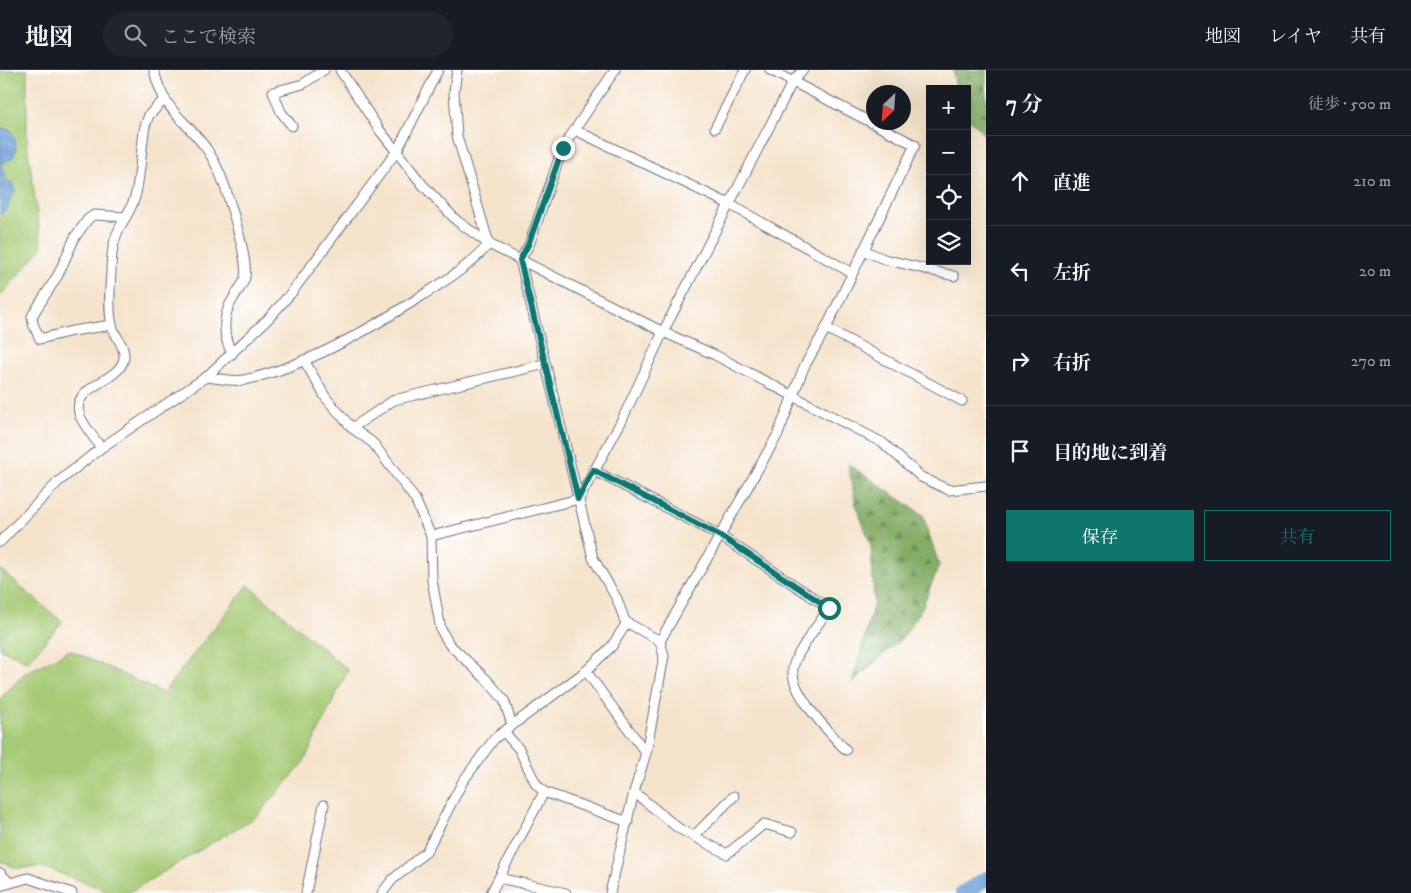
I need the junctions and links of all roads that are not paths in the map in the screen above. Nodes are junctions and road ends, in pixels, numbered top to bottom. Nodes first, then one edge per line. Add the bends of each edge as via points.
1 (154, 70) edge
2 (324, 70) edge
3 (340, 70) edge
4 (438, 70) edge
5 (456, 70) edge
6 (615, 70) edge
7 (745, 70) edge
8 (770, 70) edge
9 (803, 70) edge
10 (793, 82) junction
11 (164, 100) junction
12 (292, 126) dead end
13 (715, 128) dead end
14 (575, 130) junction
15 (397, 152) junction
16 (729, 204) junction
17 (126, 217) junction
18 (489, 244) junction
19 (863, 250) junction
20 (520, 260) junction
21 (852, 273) junction
22 (954, 276) dead end
23 (112, 325) junction
24 (826, 328) junction
25 (663, 332) junction
26 (232, 354) junction
27 (304, 360) junction
28 (545, 364) junction
29 (206, 377) junction
30 (791, 397) junction
31 (962, 402) dead end
32 (352, 428) junction
33 (101, 448) junction
34 (593, 470) junction
35 (986, 486) edge
36 (578, 499) junction
37 (719, 535) junction
38 (431, 536) junction
39 (0, 542) edge
40 (626, 622) junction
41 (660, 641) junction
42 (586, 670) junction
43 (512, 725) junction
44 (504, 732) junction
45 (846, 750) dead end
46 (646, 753) junction
47 (544, 792) junction
48 (634, 792) junction
49 (734, 796) dead end
50 (324, 805) dead end
51 (628, 822) junction
52 (792, 832) dead end
53 (694, 836) junction
54 (0, 873) edge
55 (499, 878) junction
56 (4, 884) edge
57 (72, 893) edge
58 (306, 893) edge
59 (382, 893) edge
60 (491, 893) edge
61 (566, 893) edge
62 (610, 893) edge

1 - 11 street
2 - 12 street via 302,84 273,92 281,112
3 - 15 street
4 - 15 street
5 - 18 street via 457,136
6 - 14 street
7 - 13 street
8 - 10 street
9 - 10 street
10 - 16 street
10 - 19 street via 915,145
11 - 17 street via 149,115 145,126 136,193
11 - 26 street via 208,151 230,203 246,270 229,306 224,327
14 - 16 street
14 - 20 street via 563,148
15 - 18 street via 457,221
15 - 26 street via 292,292
16 - 21 street
16 - 25 street
17 - 23 street via 113,250
17 - 23 street via 94,215 88,220 75,237 58,275 32,316 40,339 72,330
18 - 20 street
18 - 27 street via 451,278 384,319
19 - 21 street
19 - 22 street via 884,259
20 - 25 street
20 - 28 street
21 - 24 street
23 - 33 street via 124,357 117,370 82,397 79,411
24 - 30 street
24 - 31 street
25 - 30 street via 715,355
25 - 34 street via 622,420
26 - 29 street
27 - 29 street via 242,380
27 - 32 street via 326,398
28 - 32 street via 394,400
28 - 36 street
29 - 33 street
30 - 35 street via 883,443 921,477 949,490
30 - 37 street via 778,434
32 - 38 street via 373,443 415,499
33 - 39 street via 58,482
34 - 36 street
34 - 37 street
36 - 38 street
36 - 40 street via 593,558 617,599
37 - 41 street
37 - 45 street via 829,608 793,665 796,683 808,708
38 - 43 street via 432,580 441,630 449,644 488,680 504,700
40 - 41 street
40 - 42 street via 615,642
41 - 46 street via 664,656
42 - 43 street
42 - 46 street
43 - 44 street
44 - 47 street via 520,749 536,784
44 - 59 street via 486,749 463,781 426,852 392,880
46 - 48 street
47 - 51 street
47 - 55 street
48 - 51 street
48 - 53 street via 678,828
49 - 53 street
50 - 58 street
51 - 62 street
52 - 53 street via 764,824 727,854
54 - 56 street
55 - 60 street
55 - 61 street
56 - 57 street via 28,878

